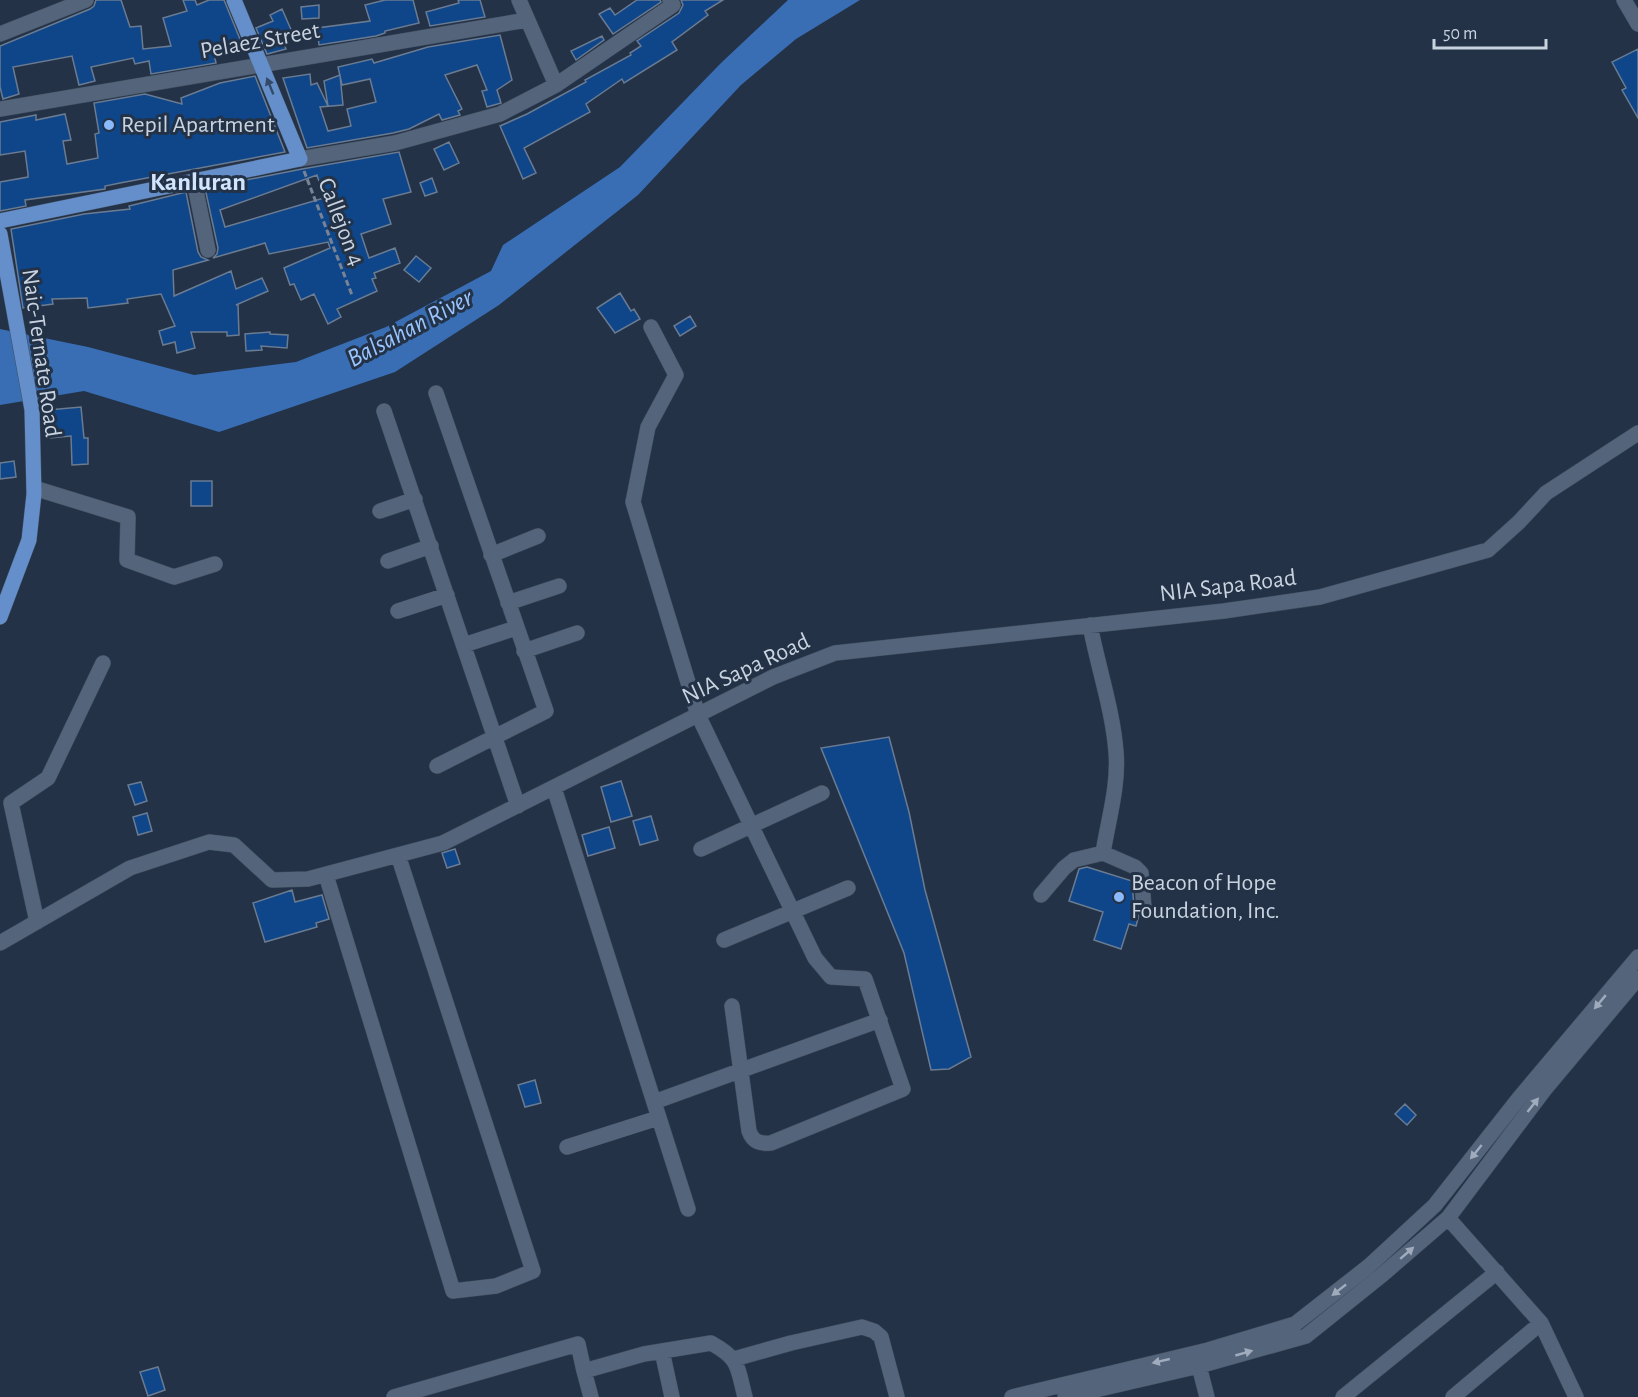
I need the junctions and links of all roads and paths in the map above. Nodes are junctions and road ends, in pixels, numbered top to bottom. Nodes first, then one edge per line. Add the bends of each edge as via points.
1 (87, 0) edge
2 (234, 0) edge
3 (519, 0) edge
4 (1624, 0) edge
5 (672, 3) edge
6 (527, 20) junction
7 (1638, 24) edge
8 (0, 34) edge
9 (261, 64) junction
10 (556, 85) junction
11 (0, 109) edge
12 (300, 159) junction
13 (194, 182) junction
14 (0, 221) edge
15 (0, 234) edge
16 (208, 250) dead end
17 (352, 296) dead end
18 (651, 327) dead end
19 (436, 393) dead end
20 (384, 411) dead end
21 (1638, 433) edge
22 (34, 488) junction
23 (415, 499) junction
24 (380, 511) dead end
25 (538, 536) dead end
26 (431, 546) junction
27 (491, 555) junction
28 (388, 561) dead end
29 (215, 564) dead end
30 (559, 586) dead end
31 (447, 595) junction
32 (508, 603) junction
33 (398, 612) dead end
34 (0, 617) edge
35 (1090, 625) junction
36 (516, 628) junction
37 (577, 633) dead end
38 (464, 645) junction
39 (524, 651) junction
40 (103, 663) dead end
41 (698, 715) junction
42 (494, 736) junction
43 (437, 766) dead end
44 (554, 788) junction
45 (822, 793) dead end
46 (518, 806) junction
47 (751, 825) junction
48 (701, 849) dead end
49 (1103, 853) junction
50 (398, 855) junction
51 (326, 875) junction
52 (848, 888) dead end
53 (1041, 895) dead end
54 (1144, 907) dead end
55 (794, 912) junction
56 (37, 922) junction
57 (724, 940) dead end
58 (0, 943) edge
59 (1638, 957) edge
60 (1638, 978) edge
61 (732, 1006) dead end
62 (880, 1020) junction
63 (740, 1070) junction
64 (654, 1102) junction
65 (658, 1118) junction
66 (567, 1148) dead end
67 (688, 1209) dead end
68 (1448, 1218) junction
69 (1497, 1272) junction
70 (1541, 1323) junction
71 (662, 1351) junction
72 (734, 1359) junction
73 (1199, 1366) junction
74 (585, 1371) junction
75 (1572, 1395) edge
76 (394, 1397) edge
77 (591, 1397) edge
78 (672, 1397) edge
79 (745, 1397) edge
80 (897, 1397) edge
81 (1012, 1397) edge
82 (1065, 1397) edge
83 (1207, 1397) edge
84 (1343, 1397) edge
85 (1453, 1397) edge

1 - 8 street
2 - 9 main road
3 - 6 street
4 - 7 street
5 - 10 street
6 - 9 street, Pelaez Street
6 - 10 street
9 - 11 street, Pelaez Street
12 -> 9 main road
10 - 12 street via 500,114 395,143
12 - 13 main road
12 - 17 path, Callejon 4
13 - 14 main road
13 - 16 street
15 - 22 main road, Naic-Ternate Road via 32,410
18 - 41 street via 676,375 648,427 633,502
19 - 27 street
20 - 23 street
21 - 35 street, NIA Sapa Road via 1546,493 1488,550 1320,597
22 - 29 street via 128,517 128,560 174,577
22 - 34 main road, Naic-Ternate Road via 29,540
23 - 24 street
23 - 26 street
25 - 27 street
26 - 28 street
26 - 31 street
27 - 32 street
30 - 32 street
31 - 33 street
31 - 38 street
32 - 36 street
35 - 41 street, NIA Sapa Road via 835,653 773,677
35 - 49 street via 1116,753
36 - 38 street
36 - 39 street
37 - 39 street
38 - 42 street
39 - 42 street via 546,711
40 - 56 street via 48,778 11,803
41 - 44 street, NIA Sapa Road
41 - 47 street
42 - 43 street
42 - 46 street
44 - 46 street, NIA Sapa Road
44 - 64 street
45 - 47 street
46 - 50 street, NIA Sapa Road via 443,843
47 - 48 street
47 - 55 street
49 - 53 street via 1074,860
49 - 54 street via 1141,873
50 - 51 street, NIA Sapa Road
50 - 51 street via 533,1271 496,1286 453,1291
51 - 56 street, NIA Sapa Road via 272,880 234,845 209,843 130,868
52 - 55 street
55 - 57 street
55 - 62 street via 815,958 831,977 865,979
56 - 58 street, NIA Sapa Road
59 -> 81 street via 1435,1205 1369,1266 1295,1324 1208,1350
68 -> 60 street via 1545,1089
61 - 63 street
62 - 63 street
62 - 63 street via 903,1089 771,1143 751,1138
63 - 64 street
64 - 65 street
65 - 66 street
65 - 67 street
68 - 69 street
73 -> 68 street via 1306,1336
69 - 70 street
69 - 84 street
70 - 75 street
70 - 85 street
71 - 72 street via 711,1342
71 - 74 street
71 - 78 street
72 - 79 street
72 - 80 street via 861,1327 881,1337
73 - 82 street
73 - 83 street
74 - 76 street via 578,1344
74 - 77 street

